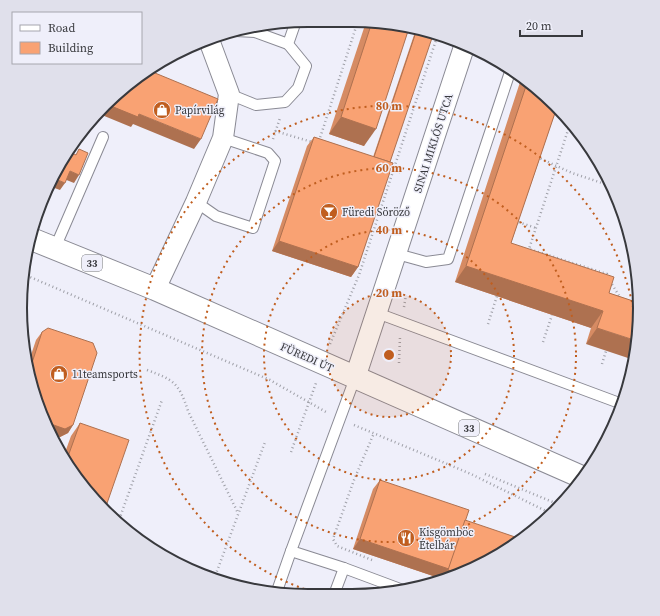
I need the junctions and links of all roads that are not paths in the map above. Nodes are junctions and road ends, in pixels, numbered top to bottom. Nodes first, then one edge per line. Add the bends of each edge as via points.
1 (294, 28) edge
2 (254, 32) edge
3 (211, 44) edge
4 (288, 44) junction
5 (463, 50) edge
6 (509, 75) edge
7 (229, 94) junction
8 (103, 137) dead end
9 (223, 138) junction
10 (196, 202) junction
11 (35, 240) edge
12 (56, 248) junction
13 (397, 254) junction
14 (155, 289) junction
15 (377, 313) junction
16 (355, 378) junction
17 (617, 402) edge
18 (578, 475) edge
19 (291, 551) junction
20 (344, 568) junction
21 (394, 586) edge
22 (278, 587) edge
23 (336, 589) edge

1 - 4 lane
2 - 4 lane
3 - 7 street
4 - 7 lane via 306,66 298,88 285,102 256,105
5 - 13 street, SINAI MIKLÓS UTCA
6 - 13 lane via 448,259 426,262
7 - 9 street
8 - 12 lane
9 - 10 street
9 - 10 lane via 268,153 275,161 253,228 216,216
10 - 14 street
11 - 12 main road, FÜREDI ÚT / 33
12 - 14 main road, FÜREDI ÚT / 33
13 - 15 street, SINAI MIKLÓS UTCA
14 - 16 main road, FÜREDI ÚT / 33
15 - 16 street, SINAI MIKLÓS UTCA
15 - 17 lane
16 - 18 main road, FÜREDI ÚT / 33
16 - 19 lane
19 - 20 lane
19 - 22 lane
20 - 21 lane
20 - 23 lane

